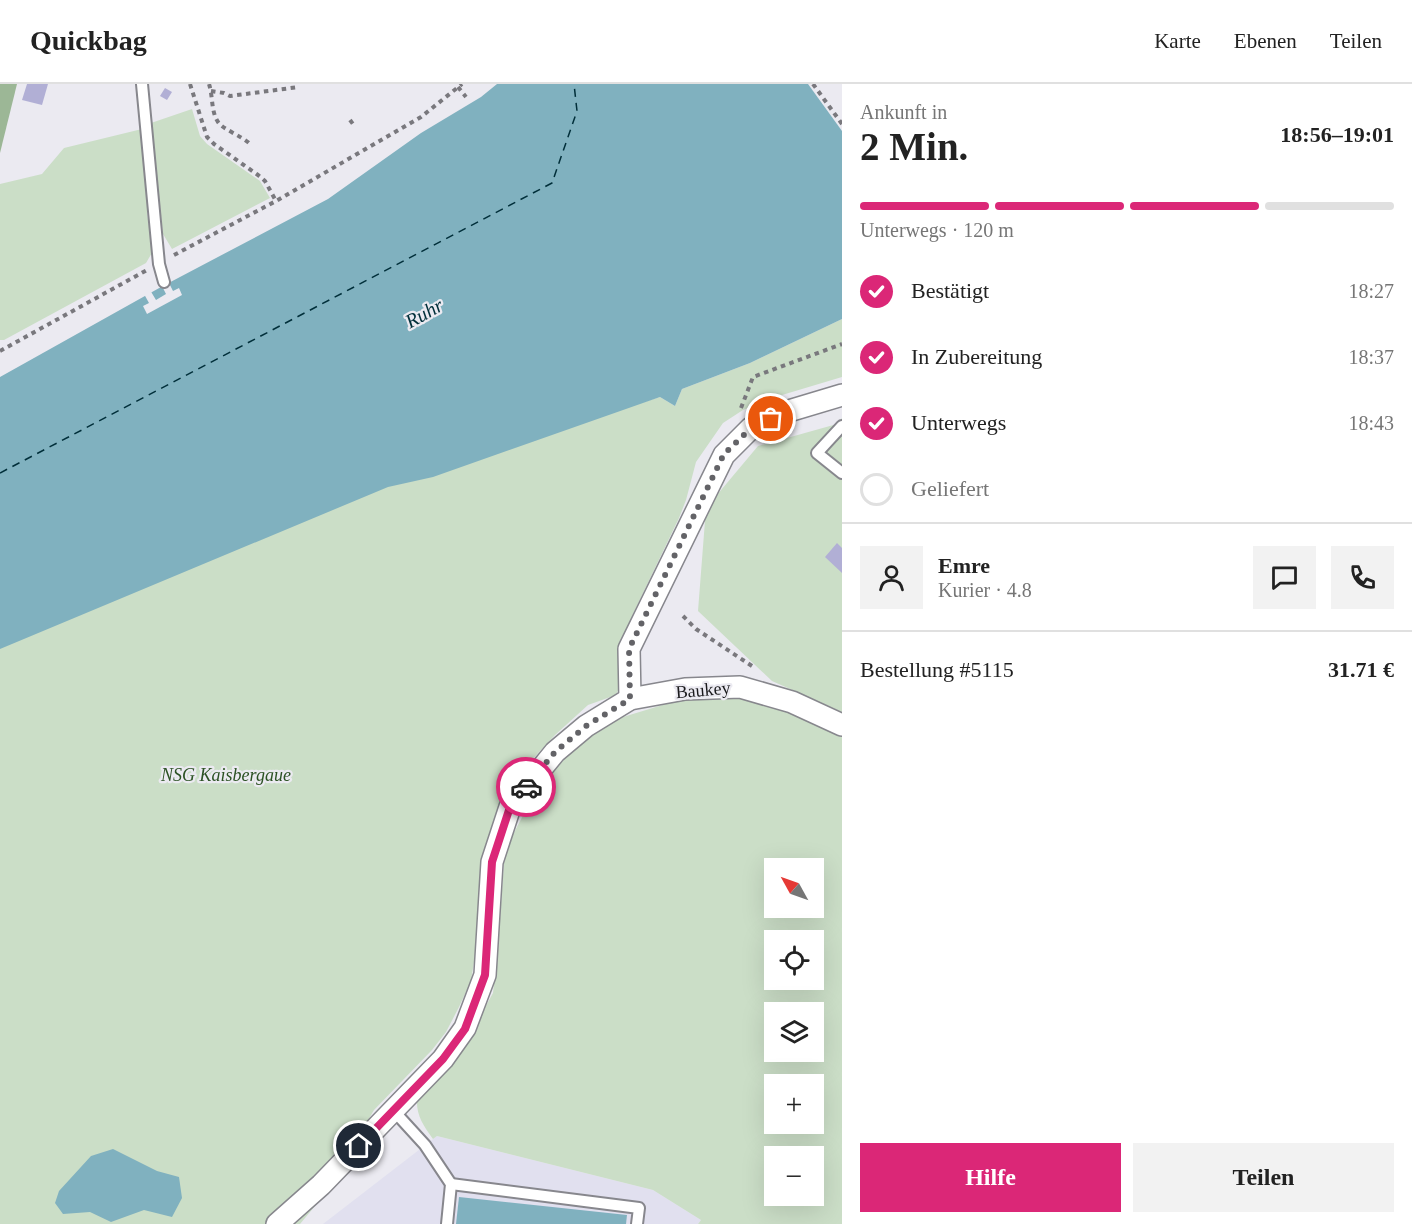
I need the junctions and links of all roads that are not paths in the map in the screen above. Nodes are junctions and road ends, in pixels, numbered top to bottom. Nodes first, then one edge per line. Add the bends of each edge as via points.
1 (142, 84) edge
2 (164, 282) dead end
3 (842, 395) edge
4 (842, 426) edge
5 (842, 473) edge
6 (630, 699) junction
7 (842, 725) edge
8 (393, 1110) junction
9 (451, 1184) junction
10 (277, 1224) edge
11 (447, 1224) edge
12 (637, 1224) edge

1 - 2 lane
3 - 6 street via 751,428 724,454 629,649
4 - 5 lane via 817,453
6 - 7 street, Baukey via 685,689 740,687 792,702
6 - 8 street, Baukey via 586,726 555,752 510,807 492,862 485,975 478,999 465,1029 449,1051
8 - 9 lane via 425,1145
8 - 10 street, Baukey via 321,1185
9 - 11 lane
9 - 12 lane via 639,1208

